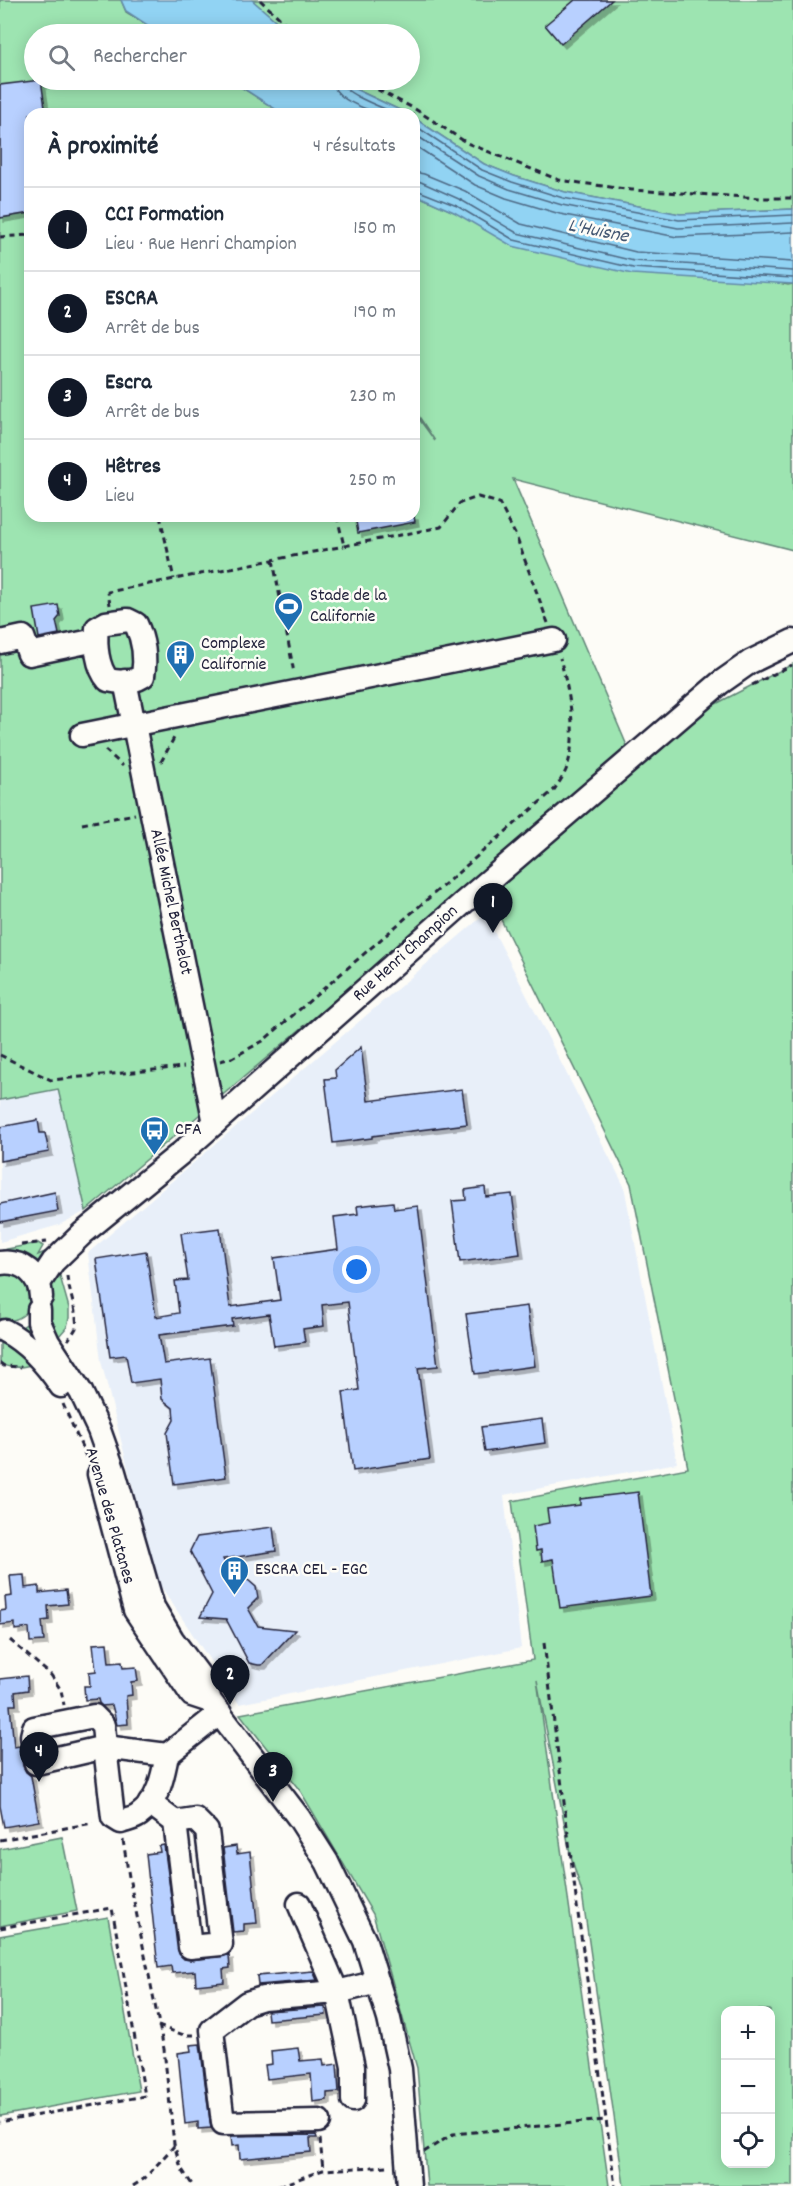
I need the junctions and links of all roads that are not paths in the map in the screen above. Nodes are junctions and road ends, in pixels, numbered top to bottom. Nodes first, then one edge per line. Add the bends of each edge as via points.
1 (96, 640) junction
2 (554, 640) road end
3 (793, 640) edge
4 (0, 642) edge
5 (125, 681) junction
6 (134, 724) junction
7 (82, 735) dead end
8 (215, 1123) junction
9 (83, 1233) junction
10 (8, 1263) edge
11 (39, 1283) junction
12 (39, 1310) junction
13 (2, 1330) edge
14 (215, 1707) junction
15 (105, 1747) junction
16 (167, 1755) junction
17 (150, 1803) junction
18 (175, 1822) junction
19 (299, 1904) dead end
20 (378, 1982) junction
21 (337, 1992) junction
22 (353, 2100) dead end
23 (319, 2121) dead end
24 (408, 2175) edge

1 - 4 street via 29,654 23,637
1 - 5 street via 103,674 108,680
1 - 5 street via 97,628 106,622 128,620 136,624 141,635 143,676
2 - 6 street
3 - 8 street, Rue Henri Champion via 720,683
5 - 6 street, Allée Michel Berthelot
6 - 7 street
6 - 8 street, Allée Michel Berthelot
8 - 9 street, Rue Henri Champion
9 - 10 street, Rue Henri Champion via 45,1252
9 - 11 street, Rue Henri Champion via 53,1262
10 - 11 street via 29,1270
11 - 12 street, Avenue des Platanes
12 - 13 street via 25,1326
12 - 14 street, Avenue des Platanes via 39,1322 48,1342 81,1392 99,1431 153,1607 205,1683
13 - 14 street, Avenue des Platanes via 48,1367 72,1404 97,1466 135,1610 192,1695
14 - 16 street
14 - 20 street, Avenue des Platanes via 327,1862 365,1941
15 - 15 street via 103,1725 94,1716 34,1728 32,1736 36,1763
15 - 16 street
15 - 17 street via 113,1817 121,1822 139,1815
16 - 17 street via 162,1783
17 - 18 street
18 - 18 street via 190,1947 221,1944 207,1831 195,1819
19 - 21 street
20 - 21 street
20 - 24 street, Avenue des Platanes via 400,2069
21 - 22 street via 352,2067
21 - 23 street via 247,2002 212,2030 223,2123

